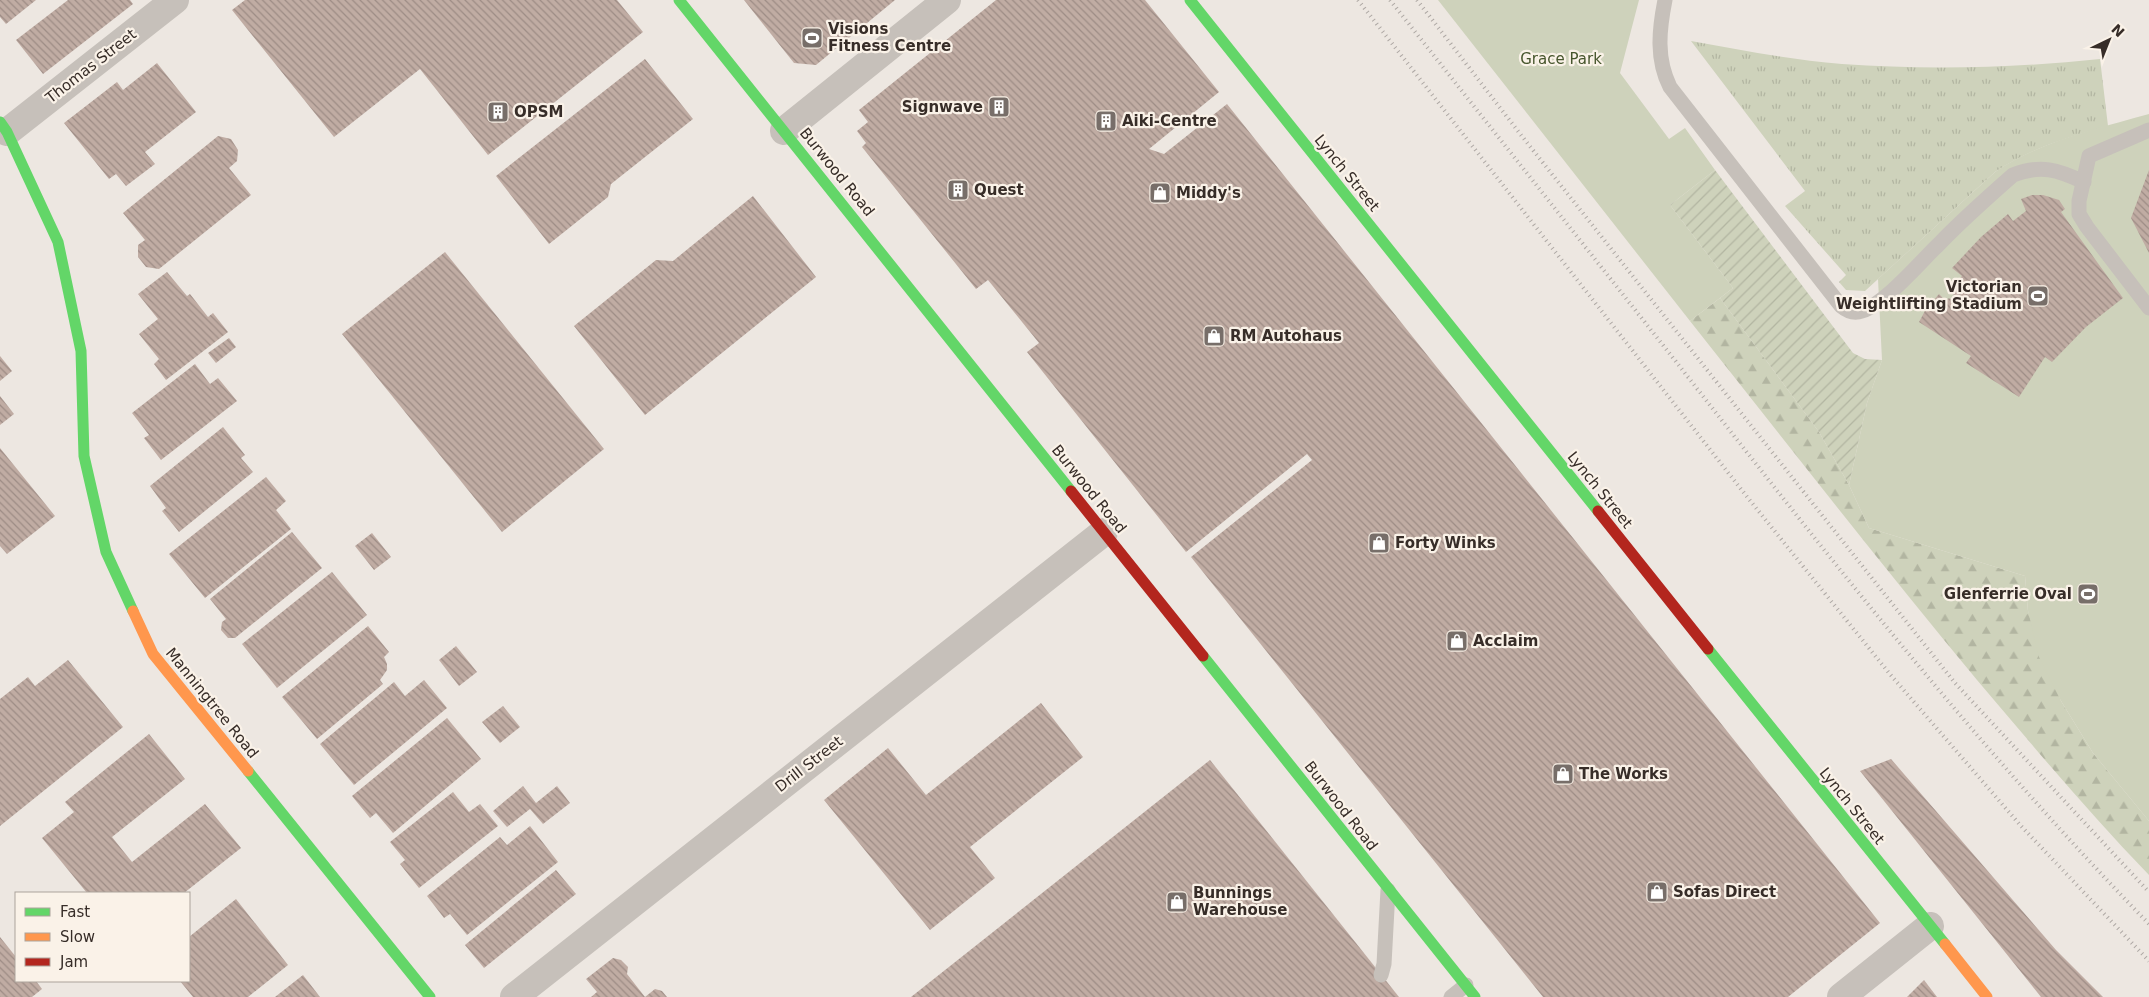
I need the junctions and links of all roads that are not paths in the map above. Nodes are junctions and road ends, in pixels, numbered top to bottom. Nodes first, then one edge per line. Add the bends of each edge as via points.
1 (175, 0) edge
2 (679, 0) edge
3 (1190, 0) edge
4 (1665, 0) edge
5 (932, 4) edge
6 (4, 127) edge
7 (2149, 130) edge
8 (784, 131) junction
9 (2084, 182) junction
10 (2149, 308) edge
11 (1104, 532) junction
12 (1388, 889) junction
13 (1930, 926) junction
14 (1382, 975) dead end
15 (1471, 991) edge
16 (430, 997) edge
17 (514, 997) edge
18 (1451, 997) edge
19 (1841, 997) edge
20 (1986, 997) edge

1 - 6 street, Thomas Street
2 - 8 street, Burwood Road
3 - 13 street, Lynch Street
4 - 9 lane via 1659,29 1663,73 1670,87 1840,306 1848,311 1862,311 1873,306 2013,175 2048,168
5 - 8 street
6 - 16 street, Manningtree Road via 58,242 81,351 84,456 106,552 153,654
7 - 9 lane via 2089,156
8 - 11 street, Burwood Road
9 - 10 lane via 2079,214
11 - 12 street, Burwood Road
11 - 17 street, Drill Street
12 - 14 lane
12 - 15 street, Burwood Road
13 - 19 street
13 - 20 street, Lynch Street
15 - 18 lane

